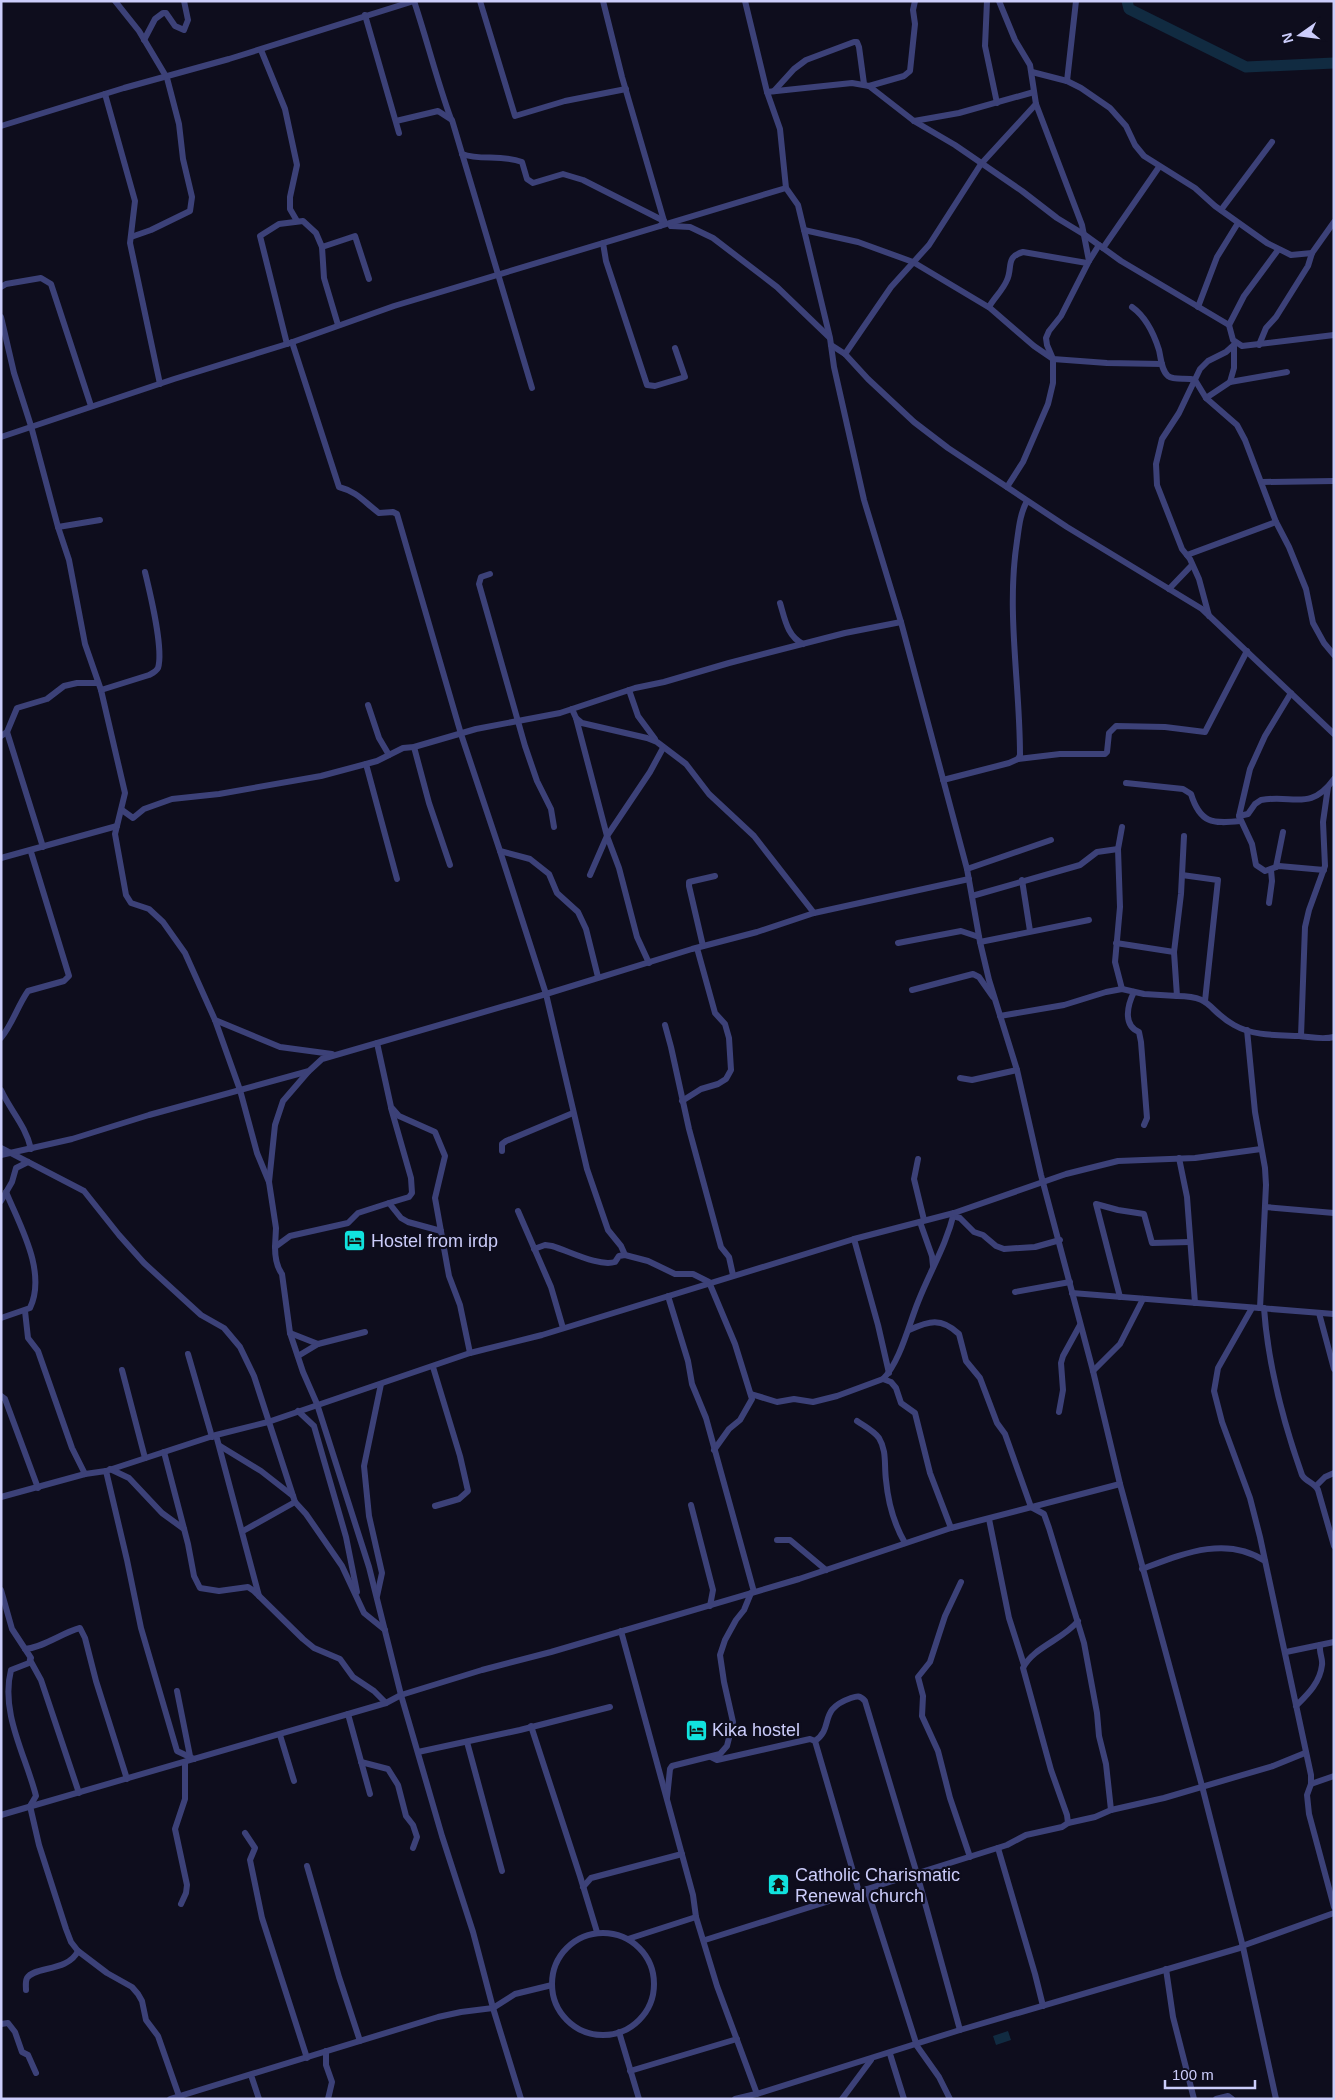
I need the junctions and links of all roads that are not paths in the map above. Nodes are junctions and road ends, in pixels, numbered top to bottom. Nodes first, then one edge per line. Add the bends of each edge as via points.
1 (115, 1) edge
2 (184, 1) edge
3 (414, 1) edge
4 (480, 1) edge
5 (603, 1) edge
6 (745, 1) edge
7 (915, 1) edge
8 (987, 1) edge
9 (999, 1) edge
10 (1076, 1) edge
11 (365, 15) junction
12 (144, 40) junction
13 (261, 50) junction
14 (1032, 72) junction
15 (167, 78) junction
16 (1067, 82) junction
17 (866, 85) junction
18 (626, 89) junction
19 (771, 92) junction
20 (1034, 92) junction
21 (105, 94) junction
22 (997, 103) junction
23 (1036, 104) junction
24 (452, 120) junction
25 (396, 121) junction
26 (914, 121) junction
27 (1, 126) edge
28 (399, 132) dead end
29 (1272, 142) dead end
30 (462, 154) junction
31 (981, 164) junction
32 (1160, 167) junction
33 (786, 188) junction
34 (1221, 210) junction
35 (297, 221) junction
36 (1334, 222) edge
37 (1238, 223) junction
38 (663, 224) junction
39 (804, 230) junction
40 (1085, 234) junction
41 (131, 237) junction
42 (603, 243) junction
43 (1101, 246) junction
44 (322, 247) junction
45 (1278, 250) junction
46 (1312, 253) junction
47 (913, 262) junction
48 (1088, 262) junction
49 (499, 276) junction
50 (369, 279) dead end
51 (1, 287) edge
52 (989, 307) junction
53 (1132, 307) dead end
54 (1198, 308) junction
55 (1, 317) edge
56 (338, 325) junction
57 (1229, 325) junction
58 (1334, 335) edge
59 (830, 341) junction
60 (290, 343) junction
61 (1235, 345) junction
62 (1259, 345) junction
63 (676, 348) dead end
64 (845, 354) junction
65 (1054, 359) junction
66 (1162, 364) junction
67 (1287, 372) dead end
68 (1195, 380) junction
69 (1230, 382) junction
70 (160, 384) junction
71 (532, 388) dead end
72 (1206, 398) junction
73 (91, 406) junction
74 (31, 426) junction
75 (1, 437) edge
76 (1334, 481) edge
77 (1262, 482) junction
78 (1008, 487) junction
79 (1027, 501) junction
80 (100, 520) dead end
81 (1276, 522) junction
82 (58, 527) junction
83 (1187, 555) junction
84 (1192, 565) junction
85 (145, 572) dead end
86 (490, 574) dead end
87 (1170, 589) junction
88 (780, 602) dead end
89 (1210, 617) junction
90 (901, 622) junction
91 (803, 644) junction
92 (1246, 651) junction
93 (1334, 655) edge
94 (98, 683) junction
95 (101, 690) junction
96 (629, 690) junction
97 (1291, 693) junction
98 (368, 705) dead end
99 (572, 709) junction
100 (576, 718) junction
101 (518, 720) junction
102 (4, 734) edge
103 (461, 734) junction
104 (1334, 734) edge
105 (657, 742) junction
106 (414, 748) junction
107 (663, 748) junction
108 (389, 755) junction
109 (1018, 759) junction
110 (366, 764) junction
111 (1334, 779) edge
112 (943, 780) junction
113 (1126, 783) dead end
114 (1328, 786) junction
115 (122, 810) junction
116 (1240, 819) junction
117 (117, 826) junction
118 (554, 827) dead end
119 (1122, 827) dead end
120 (1283, 832) dead end
121 (607, 836) junction
122 (1184, 836) dead end
123 (1051, 840) dead end
124 (43, 847) junction
125 (1118, 849) junction
126 (500, 851) junction
127 (31, 852) junction
128 (1, 858) edge
129 (450, 865) dead end
130 (1273, 868) junction
131 (967, 869) junction
132 (1324, 870) junction
133 (590, 875) dead end
134 (1182, 875) junction
135 (715, 876) dead end
136 (397, 879) dead end
137 (969, 879) junction
138 (1022, 880) junction
139 (972, 896) junction
140 (1269, 903) dead end
141 (814, 913) junction
142 (1089, 920) dead end
143 (1030, 932) junction
144 (979, 940) junction
145 (898, 943) dead end
146 (1116, 943) junction
147 (700, 947) junction
148 (1174, 952) junction
149 (649, 963) junction
150 (598, 977) junction
151 (1122, 989) junction
152 (912, 990) dead end
153 (1134, 992) junction
154 (546, 994) junction
155 (1176, 996) junction
156 (1205, 1001) junction
157 (998, 1004) junction
158 (1000, 1016) junction
159 (215, 1020) junction
160 (665, 1025) dead end
161 (1247, 1030) junction
162 (1301, 1036) junction
163 (1, 1038) edge
164 (1334, 1038) edge
165 (377, 1043) junction
166 (338, 1055) junction
167 (1017, 1070) junction
168 (309, 1071) junction
169 (960, 1078) dead end
170 (1, 1090) edge
171 (240, 1090) junction
172 (682, 1101) junction
173 (391, 1107) junction
174 (573, 1113) junction
175 (1144, 1125) dead end
176 (1, 1148) edge
177 (31, 1149) junction
178 (1261, 1149) junction
179 (502, 1152) dead end
180 (11, 1154) junction
181 (1, 1155) edge
182 (1179, 1158) junction
183 (918, 1159) dead end
184 (28, 1162) junction
185 (1043, 1181) junction
186 (269, 1182) junction
187 (6, 1192) junction
188 (1, 1201) edge
189 (389, 1202) junction
190 (1265, 1207) junction
191 (518, 1211) dead end
192 (1334, 1213) edge
193 (954, 1214) junction
194 (922, 1221) junction
195 (441, 1231) junction
196 (854, 1239) junction
197 (1060, 1240) junction
198 (1190, 1242) junction
199 (275, 1247) junction
200 (534, 1249) junction
201 (625, 1255) junction
202 (934, 1267) junction
203 (733, 1275) junction
204 (709, 1282) junction
205 (1070, 1282) junction
206 (1015, 1292) dead end
207 (1072, 1294) junction
208 (668, 1296) junction
209 (1120, 1297) junction
210 (1144, 1299) junction
211 (1195, 1303) junction
212 (1252, 1308) junction
213 (1262, 1308) junction
214 (25, 1311) junction
215 (1319, 1313) junction
216 (1334, 1314) edge
217 (1, 1318) edge
218 (1080, 1325) junction
219 (563, 1328) junction
220 (909, 1330) junction
221 (366, 1332) dead end
222 (290, 1333) junction
223 (318, 1344) junction
224 (470, 1353) junction
225 (188, 1354) dead end
226 (298, 1356) junction
227 (432, 1367) junction
228 (1334, 1369) edge
229 (122, 1370) dead end
230 (1093, 1371) junction
231 (889, 1373) junction
232 (884, 1379) junction
233 (381, 1384) junction
234 (751, 1394) junction
235 (1, 1396) edge
236 (317, 1404) junction
237 (298, 1411) junction
238 (1059, 1412) dead end
239 (857, 1421) dead end
240 (268, 1422) junction
241 (214, 1436) junction
242 (220, 1446) junction
243 (714, 1450) junction
244 (164, 1452) junction
245 (145, 1458) junction
246 (108, 1470) junction
247 (85, 1474) junction
248 (1334, 1474) edge
249 (1120, 1484) junction
250 (1316, 1486) junction
251 (38, 1488) junction
252 (1, 1497) edge
253 (294, 1499) junction
254 (691, 1505) dead end
255 (435, 1506) dead end
256 (1031, 1507) junction
257 (988, 1519) junction
258 (184, 1528) junction
259 (951, 1528) junction
260 (243, 1531) junction
261 (777, 1540) dead end
262 (906, 1543) junction
263 (1334, 1546) edge
264 (1264, 1560) junction
265 (1142, 1569) junction
266 (826, 1570) junction
267 (961, 1582) dead end
268 (1, 1590) edge
269 (753, 1593) junction
270 (260, 1597) junction
271 (377, 1598) junction
272 (360, 1605) junction
273 (710, 1606) junction
274 (1078, 1621) junction
275 (385, 1630) junction
276 (621, 1631) junction
277 (1334, 1642) edge
278 (1320, 1645) junction
279 (25, 1650) junction
280 (1286, 1652) junction
281 (30, 1660) junction
282 (1024, 1665) junction
283 (177, 1691) dead end
284 (401, 1695) junction
285 (386, 1703) junction
286 (1296, 1706) junction
287 (610, 1707) dead end
288 (348, 1714) junction
289 (531, 1726) junction
290 (280, 1735) junction
291 (815, 1741) junction
292 (467, 1742) junction
293 (418, 1752) junction
294 (1305, 1753) junction
295 (192, 1757) junction
296 (711, 1757) junction
297 (185, 1762) junction
298 (361, 1762) junction
299 (1334, 1776) edge
300 (126, 1779) junction
301 (294, 1780) dead end
302 (1311, 1784) junction
303 (1202, 1786) junction
304 (79, 1793) junction
305 (370, 1794) dead end
306 (667, 1801) junction
307 (30, 1806) junction
308 (1111, 1810) junction
309 (1, 1815) edge
310 (1068, 1823) junction
311 (245, 1833) dead end
312 (413, 1848) dead end
313 (998, 1848) junction
314 (682, 1854) junction
315 (970, 1857) junction
316 (307, 1866) dead end
317 (502, 1871) dead end
318 (917, 1874) junction
319 (580, 1876) junction
320 (590, 1878) junction
321 (583, 1887) junction
322 (867, 1890) junction
323 (859, 1892) junction
324 (181, 1904) dead end
325 (1334, 1907) edge
326 (1334, 1913) edge
327 (696, 1917) junction
328 (597, 1932) junction
329 (628, 1939) junction
330 (705, 1940) junction
331 (1242, 1946) junction
332 (78, 1951) junction
333 (1166, 1969) junction
334 (552, 1985) junction
335 (26, 1990) dead end
336 (1043, 2006) junction
337 (493, 2008) junction
338 (1, 2024) edge
339 (960, 2030) junction
340 (620, 2032) junction
341 (737, 2039) junction
342 (360, 2041) junction
343 (916, 2046) junction
344 (326, 2051) junction
345 (890, 2054) junction
346 (307, 2058) junction
347 (871, 2059) junction
348 (630, 2071) junction
349 (36, 2074) dead end
350 (251, 2075) junction
351 (759, 2095) edge
352 (180, 2096) junction
353 (170, 2099) edge
354 (260, 2099) edge
355 (328, 2099) edge
356 (521, 2099) edge
357 (639, 2099) edge
358 (736, 2099) edge
359 (842, 2099) edge
360 (904, 2099) edge
361 (950, 2099) edge
362 (1194, 2099) edge
363 (1216, 2099) edge
364 (1232, 2099) edge
365 (1276, 2099) edge

1 - 12 street
2 - 12 street via 188,20 184,30 175,26 163,12 154,19
3 - 11 street
3 - 24 street
4 - 18 street via 515,116 565,101
5 - 18 street
6 - 19 street
7 - 17 street via 910,71 904,76
8 - 22 street via 985,46
9 - 14 street
10 - 16 street
11 - 13 street
11 - 25 street
12 - 15 street
13 - 15 street
13 - 35 street via 285,109 298,165 290,197 290,209
14 - 16 street
14 - 20 street
15 - 21 street
15 - 41 street via 192,197 190,211
16 - 32 street via 1110,108 1126,126 1139,152
17 - 19 street
17 - 19 street via 859,47 854,42 806,60
17 - 26 street
18 - 38 street
19 - 33 street via 780,129
20 - 22 street
20 - 23 street
21 - 27 street
21 - 41 street via 135,201
22 - 26 street
23 - 31 street
23 - 40 street
24 - 25 street via 438,111
24 - 30 street
25 - 28 street
26 - 31 street
29 - 34 street
30 - 38 street via 508,157 522,162 527,179 533,183 563,174 583,180
30 - 49 street
31 - 40 street via 1056,218
31 - 47 street via 928,245
32 - 34 street via 1195,188
32 - 43 street
33 - 38 street
33 - 39 street via 798,205
34 - 37 street
35 - 44 street via 304,222 316,233
35 - 60 street via 278,224 260,236
36 - 46 street
37 - 45 street
37 - 54 street via 1217,257
38 - 42 street
38 - 59 street via 690,227 713,238 777,287
39 - 47 street via 858,242
39 - 59 street
40 - 43 street
40 - 48 street
41 - 70 street
42 - 49 street
42 - 63 street via 606,262 647,385 655,386 685,377
43 - 48 street
43 - 54 street
44 - 50 street via 355,236
44 - 56 street via 324,278
45 - 46 street via 1290,255
45 - 57 street via 1244,296
46 - 62 street via 1308,266 1266,328
47 - 52 street
47 - 64 street via 891,286
48 - 52 street via 1023,252 1016,254 1011,260 1007,280
48 - 65 street via 1046,338
49 - 56 street
49 - 71 street
51 - 73 street via 41,278 51,284
52 - 65 street
53 - 66 street via 1150,328
54 - 57 street
55 - 74 street
56 - 60 street
57 - 61 street
58 - 62 street
59 - 64 street
59 - 90 street via 864,500
60 - 70 street
60 - 103 street via 339,487 362,497 379,513 397,514
61 - 62 street
61 - 68 street via 1203,365
61 - 69 street
64 - 78 street via 914,422
65 - 66 street via 1107,364
65 - 78 street via 1048,404 1023,462
66 - 68 street via 1172,378
67 - 69 street
68 - 72 street
68 - 83 street via 1162,439 1156,464 1157,485
69 - 72 street
70 - 73 street
72 - 77 street via 1237,425
73 - 74 street
74 - 75 street
74 - 82 street
76 - 77 street
77 - 81 street
78 - 79 street
79 - 87 street
79 - 109 street via 1021,511 1012,572 1020,739
80 - 82 street
81 - 83 street
81 - 93 street via 1306,589 1312,623
82 - 94 street via 73,578 85,644
83 - 84 street
84 - 87 street
84 - 89 street
85 - 95 street via 155,613 160,655 158,667 149,675
86 - 101 street via 481,577 479,584
87 - 89 street
88 - 91 street via 789,632 794,640
89 - 92 street
90 - 91 street
90 - 112 street
91 - 96 street
92 - 97 street
92 - 109 street via 1205,732 1116,726 1109,733 1105,754 1060,754
94 - 95 street
94 - 102 street via 64,686 47,700 17,708
95 - 115 street via 125,793
96 - 99 street
96 - 105 street via 638,716
97 - 104 street
97 - 116 street via 1250,769
98 - 108 street via 379,738
99 - 100 street
99 - 101 street
100 - 105 street via 588,725 635,733
100 - 121 street
101 - 103 street
101 - 118 street via 537,781 551,809
102 - 124 street
103 - 106 street
103 - 126 street
105 - 107 street
106 - 108 street via 403,748
106 - 129 street
107 - 121 street
107 - 141 street via 686,764 709,794 754,836
108 - 110 street
109 - 112 street
110 - 115 street via 288,782 172,799 144,809 133,818
110 - 136 street
111 - 114 street
112 - 131 street
113 - 116 street via 1182,789 1191,794 1198,812 1214,823
114 - 116 street via 1312,799 1262,800
114 - 132 street via 1323,822
115 - 117 street
116 - 130 street via 1252,844 1256,865 1265,871
117 - 124 street
117 - 159 street via 115,834 126,895 131,903 149,910 163,922 185,953
119 - 125 street
120 - 130 street
121 - 133 street
121 - 149 street via 637,937
122 - 134 street
123 - 131 street
124 - 127 street
125 - 138 street via 1097,852 1080,865
125 - 146 street via 1121,902
126 - 150 street via 530,859 549,874 557,893 578,912 582,920
126 - 154 street
127 - 128 street
127 - 163 street via 69,976 64,981 28,991 17,1007 12,1024
130 - 132 street
130 - 140 street
131 - 137 street
132 - 162 street via 1305,927
134 - 148 street
134 - 156 street via 1218,880
135 - 147 street via 690,882 688,886
137 - 139 street
137 - 141 street
138 - 139 street
138 - 143 street
139 - 144 street
141 - 147 street
142 - 143 street
143 - 144 street
144 - 145 street via 961,931
144 - 157 street
146 - 148 street
146 - 151 street via 1115,962
147 - 149 street
147 - 172 street via 715,1013 725,1024 729,1038 731,1070 726,1079
148 - 155 street
149 - 150 street
150 - 154 street
151 - 153 street
151 - 158 street via 1064,1005
152 - 157 street via 974,974
153 - 155 street
153 - 175 street via 1127,1005 1128,1019 1139,1032 1141,1042 1147,1118
154 - 165 street
154 - 174 street
155 - 156 street via 1194,996
156 - 161 street via 1233,1024
157 - 158 street
158 - 167 street
159 - 166 street via 280,1047
159 - 171 street
160 - 172 street
161 - 162 street
161 - 178 street
162 - 164 street
165 - 166 street
165 - 173 street
166 - 168 street via 322,1059
167 - 169 street via 972,1080
167 - 185 street
168 - 171 street
168 - 186 street via 283,1102 279,1112
170 - 177 street via 28,1135
171 - 177 street
171 - 186 street via 257,1153
172 - 203 street via 722,1247 729,1257
173 - 189 street via 411,1178 412,1193 409,1197
173 - 195 street via 398,1116 435,1132 443,1150 444,1162 435,1198
174 - 179 street via 506,1141 502,1144
174 - 201 street via 608,1230
176 - 180 street
177 - 180 street
178 - 182 street
178 - 190 street via 1265,1168
180 - 181 street
180 - 184 street
182 - 185 street via 1118,1161
182 - 198 street via 1187,1197
183 - 194 street via 914,1179
184 - 187 street via 16,1168
184 - 240 street via 84,1191 144,1263 201,1315 224,1328 240,1347 254,1376
185 - 193 street
185 - 197 street
186 - 199 street via 276,1228
187 - 188 street
187 - 214 street via 36,1273 33,1300
189 - 195 street via 408,1222
189 - 199 street via 358,1213 348,1222 290,1236
190 - 192 street
190 - 213 street
191 - 200 street
193 - 194 street
193 - 197 street via 974,1232 1004,1249 1035,1247
193 - 202 street
194 - 196 street
194 - 202 street
195 - 224 street via 449,1276 460,1305
196 - 203 street
196 - 231 street
197 - 205 street
198 - 209 street via 1152,1243 1144,1214 1096,1204
198 - 211 street
199 - 222 street
200 - 201 street via 552,1246 609,1263
200 - 219 street via 551,1287
201 - 204 street via 648,1261 675,1274 694,1274
202 - 220 street
203 - 204 street
204 - 208 street
204 - 234 street via 735,1344
205 - 206 street
205 - 207 street
207 - 209 street
207 - 218 street
208 - 219 street
208 - 243 street
209 - 210 street
210 - 211 street
210 - 230 street via 1120,1344
211 - 212 street
212 - 213 street
212 - 264 street via 1218,1368 1214,1391 1250,1498
213 - 215 street
213 - 250 street via 1270,1365 1281,1408 1302,1475
214 - 217 street
214 - 247 street via 28,1338 38,1352 72,1448
215 - 216 street
215 - 228 street
218 - 230 street
218 - 238 street via 1061,1363 1063,1390
219 - 224 street
220 - 231 street
220 - 256 street via 937,1321 959,1334 966,1360 980,1378 997,1423 1005,1434
221 - 223 street
222 - 223 street
222 - 226 street
223 - 226 street
224 - 227 street
225 - 241 street
226 - 236 street
227 - 233 street
227 - 255 street via 468,1491 459,1499
229 - 245 street
230 - 249 street
231 - 232 street
232 - 234 street via 814,1402 794,1399 777,1402
232 - 259 street via 892,1382 902,1403 915,1413 930,1474
233 - 236 street
233 - 271 street via 364,1466 369,1516 382,1573
234 - 243 street via 751,1402 740,1420
235 - 251 street via 5,1398
236 - 237 street
236 - 271 street
237 - 240 street
237 - 272 street via 314,1426 346,1537
239 - 262 street via 876,1434 883,1446 885,1477 896,1528
240 - 241 street
240 - 253 street
241 - 242 street
241 - 244 street
242 - 253 street via 262,1472
242 - 260 street
243 - 269 street
244 - 245 street
244 - 258 street
245 - 246 street
246 - 247 street
246 - 258 street via 129,1478 162,1513
246 - 295 street via 141,1628 168,1722 177,1751
247 - 251 street
248 - 250 street
249 - 256 street
249 - 265 street
250 - 263 street
251 - 252 street
253 - 260 street
253 - 272 street via 342,1566
254 - 273 street via 713,1590
256 - 257 street
256 - 274 street via 1044,1514 1050,1528
257 - 259 street
257 - 282 street via 1009,1618
258 - 270 street via 194,1576 200,1588 219,1591 248,1587
259 - 262 street
260 - 270 street
261 - 266 street via 790,1540
262 - 266 street
264 - 265 street via 1252,1552 1216,1547
264 - 280 street
265 - 303 street
266 - 269 street
267 - 315 street via 945,1616 930,1662 918,1677 923,1696 922,1716 938,1751
268 - 279 street via 12,1629
269 - 273 street
269 - 296 street via 722,1648 721,1666 733,1722 725,1750
270 - 285 street via 314,1648 340,1660 353,1677
271 - 275 street
272 - 275 street via 364,1613
273 - 276 street
274 - 282 street
274 - 308 street via 1106,1764
275 - 284 street
276 - 284 street
276 - 306 street
277 - 278 street
278 - 280 street
278 - 286 street via 1323,1663 1318,1679
279 - 281 street
279 - 300 street via 80,1628
280 - 286 street
281 - 304 street via 41,1680
281 - 307 street via 11,1670 7,1690 16,1738 36,1796
282 - 310 street via 1023,1673
283 - 295 street
284 - 285 street
284 - 293 street
285 - 288 street
286 - 294 street
287 - 289 street
288 - 290 street
288 - 298 street
289 - 292 street
289 - 319 street
290 - 295 street
290 - 301 street
291 - 296 street via 810,1739 717,1760
291 - 318 street via 824,1732 833,1707 862,1697
291 - 323 street
292 - 293 street
292 - 317 street
293 - 337 street
294 - 302 street
294 - 303 street via 1273,1766
295 - 297 street
296 - 306 street via 672,1766
297 - 300 street
297 - 324 street via 185,1799 175,1829 187,1885
298 - 305 street
298 - 312 street via 388,1769 398,1785 406,1816 417,1837
299 - 302 street
300 - 304 street
302 - 325 street via 1307,1795 1308,1814
303 - 308 street
303 - 331 street
304 - 307 street
306 - 314 street
307 - 309 street
307 - 332 street via 66,1929
308 - 310 street
310 - 313 street via 1026,1835
311 - 346 street via 255,1848 250,1860 262,1918
313 - 315 street
313 - 336 street
314 - 320 street
314 - 327 street
315 - 318 street
316 - 342 street
318 - 322 street
318 - 339 street
319 - 320 street
319 - 321 street
320 - 321 street
321 - 328 street
322 - 323 street
322 - 343 street
323 - 330 street
326 - 331 street
327 - 329 street
327 - 330 street
328 - 329 street
328 - 334 street via 568,1946 556,1964
329 - 340 street via 644,1953 654,1973 654,1994 646,2014
330 - 341 street via 717,1986
331 - 333 street
331 - 365 street
332 - 335 street via 67,1963 31,1974
332 - 352 street via 138,1994 146,2020 158,2036
333 - 336 street
333 - 362 street via 1173,2017
334 - 337 street via 515,1994
334 - 340 street via 557,2006 570,2023 588,2034 610,2036
336 - 339 street
337 - 342 street via 438,2017
337 - 356 street
338 - 349 street via 8,2023 12,2027
339 - 343 street
340 - 348 street
341 - 348 street
341 - 351 street
342 - 344 street
343 - 345 street
343 - 361 street via 939,2077
344 - 346 street
344 - 355 street via 326,2065 332,2082
345 - 347 street
345 - 360 street
346 - 350 street
347 - 351 street
347 - 359 street
348 - 357 street
350 - 352 street
350 - 354 street
351 - 358 street
352 - 353 street
363 - 364 street via 1228,2096

